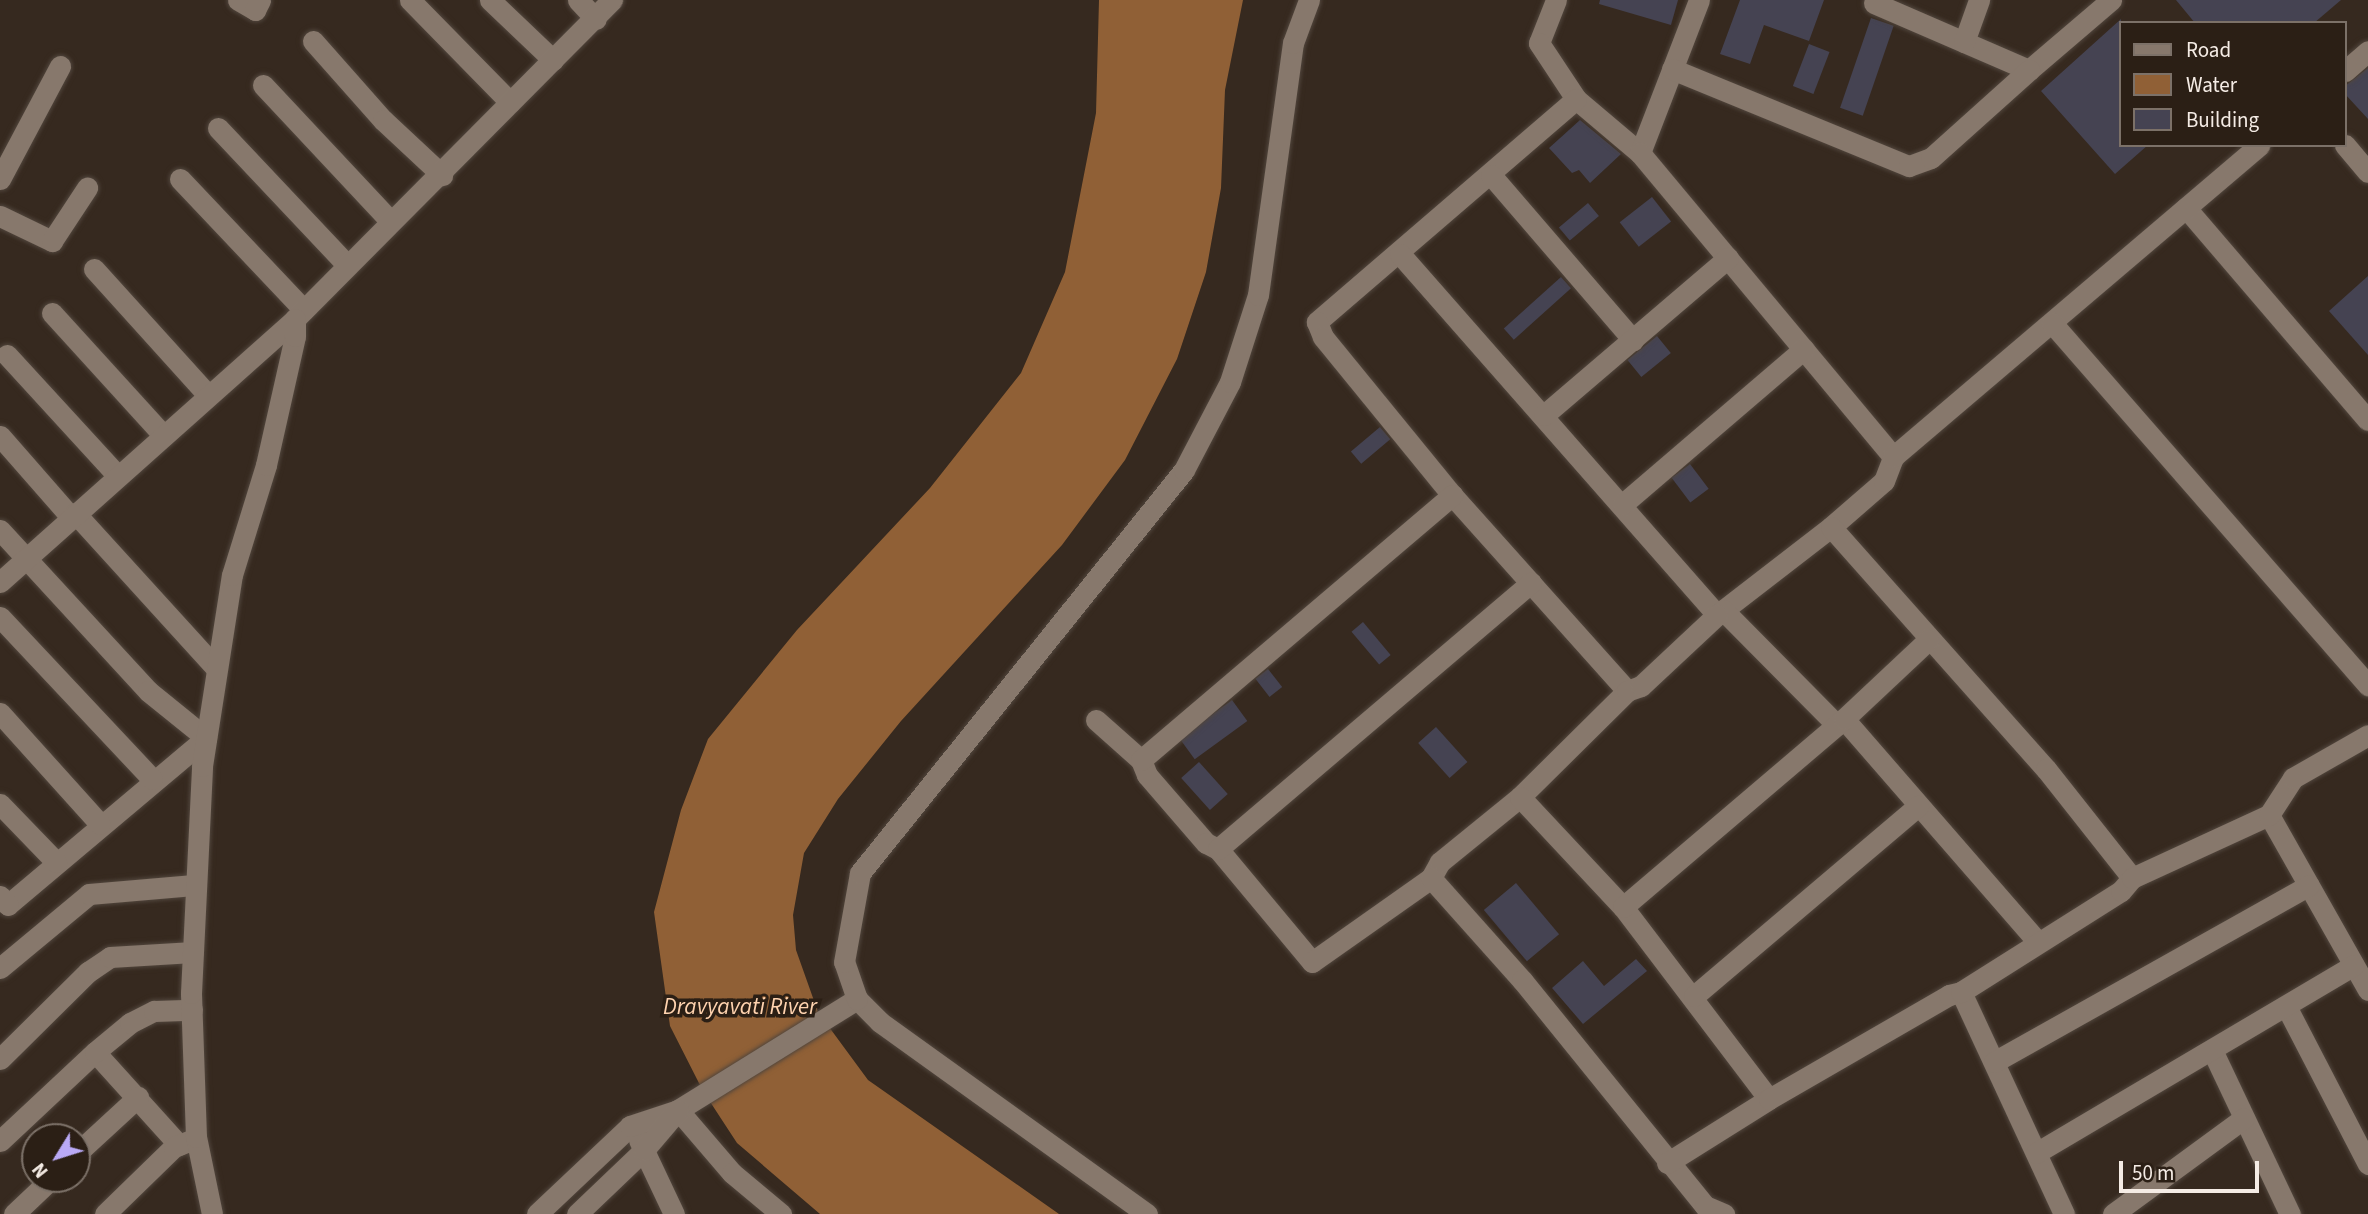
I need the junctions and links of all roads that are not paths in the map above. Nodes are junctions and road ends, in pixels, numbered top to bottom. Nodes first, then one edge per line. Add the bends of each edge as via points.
1 (238, 0) edge
2 (260, 0) edge
3 (410, 0) edge
4 (490, 0) edge
5 (578, 0) edge
6 (612, 0) edge
7 (1309, 0) edge
8 (1556, 0) edge
9 (1699, 0) edge
10 (1979, 0) edge
11 (2111, 0) edge
12 (1872, 1) edge
13 (596, 19) junction
14 (313, 41) dead end
15 (1964, 41) junction
16 (2368, 51) edge
17 (553, 60) junction
18 (60, 66) dead end
19 (1672, 69) junction
20 (2029, 69) junction
21 (2347, 69) edge
22 (263, 85) dead end
23 (1576, 99) junction
24 (510, 102) junction
25 (218, 128) dead end
26 (2257, 147) edge
27 (2347, 147) edge
28 (1640, 153) junction
29 (2368, 172) edge
30 (442, 175) junction
31 (1491, 175) junction
32 (0, 179) edge
33 (180, 179) dead end
34 (87, 188) dead end
35 (2186, 208) junction
36 (0, 216) edge
37 (391, 222) junction
38 (1400, 254) junction
39 (1728, 258) junction
40 (347, 265) junction
41 (94, 269) dead end
42 (52, 313) dead end
43 (299, 315) junction
44 (2052, 323) junction
45 (1633, 340) junction
46 (1804, 349) junction
47 (7, 355) dead end
48 (208, 395) junction
49 (1545, 415) junction
50 (2368, 420) edge
51 (0, 436) edge
52 (164, 436) junction
53 (1893, 457) junction
54 (117, 475) junction
55 (1452, 495) junction
56 (1623, 504) junction
57 (73, 515) junction
58 (1831, 527) junction
59 (0, 530) edge
60 (26, 558) junction
61 (0, 582) edge
62 (1531, 583) junction
63 (1720, 612) junction
64 (0, 617) edge
65 (1928, 640) junction
66 (215, 667) junction
67 (2368, 685) edge
68 (1627, 691) junction
69 (0, 713) edge
70 (1096, 720) dead end
71 (1841, 722) junction
72 (2368, 735) edge
73 (206, 738) junction
74 (1141, 761) junction
75 (152, 779) junction
76 (1520, 797) junction
77 (0, 803) edge
78 (1918, 806) junction
79 (2269, 815) junction
80 (100, 824) junction
81 (1218, 849) junction
82 (56, 862) junction
83 (1431, 878) junction
84 (2132, 878) junction
85 (194, 885) junction
86 (2309, 885) junction
87 (0, 896) edge
88 (1623, 907) junction
89 (2037, 941) junction
90 (192, 953) junction
91 (2354, 965) junction
92 (0, 968) edge
93 (2368, 990) edge
94 (1961, 992) junction
95 (1694, 996) junction
96 (857, 999) junction
97 (2286, 1006) junction
98 (192, 1010) junction
99 (2212, 1049) junction
100 (95, 1052) junction
101 (0, 1059) edge
102 (1994, 1062) junction
103 (138, 1097) junction
104 (1769, 1099) junction
105 (678, 1110) junction
106 (2244, 1118) junction
107 (629, 1126) junction
108 (91, 1140) edge
109 (0, 1141) edge
110 (187, 1141) junction
111 (645, 1150) junction
112 (2036, 1153) junction
113 (1667, 1163) junction
114 (2368, 1164) edge
115 (36, 1193) edge
116 (14, 1214) edge
117 (105, 1214) edge
118 (212, 1214) edge
119 (537, 1214) edge
120 (577, 1214) edge
121 (674, 1214) edge
122 (781, 1214) edge
123 (1147, 1214) edge
124 (1724, 1214) edge
125 (2064, 1214) edge
126 (2113, 1214) edge
127 (2290, 1214) edge

1 - 2 street via 255,10
3 - 24 street
4 - 17 street
5 - 13 street
6 - 13 street
7 - 96 street via 1293,43 1258,295 1230,382 1184,470 860,873 844,962
8 - 23 street via 1539,43
9 - 19 street
10 - 15 street
11 - 20 street
12 - 15 street
13 - 17 street
14 - 30 street via 383,120
15 - 20 street
16 - 21 street
17 - 24 street
18 - 32 street
19 - 20 street via 1909,166 1931,158
19 - 28 street
22 - 37 street
23 - 28 street
23 - 31 street
24 - 30 street
25 - 40 street
26 - 35 street
27 - 29 street
28 - 39 street
30 - 37 street
31 - 38 street
31 - 45 street
33 - 43 street
34 - 36 street via 59,237 52,241
35 - 44 street
35 - 50 street
37 - 40 street
38 - 49 street
38 - 55 street via 1317,322 1323,337
39 - 45 street
39 - 46 street
40 - 43 street
41 - 48 street
42 - 52 street
43 - 48 street
43 - 66 street via 266,465 232,575
44 - 53 street
44 - 67 street
45 - 49 street
46 - 53 street
46 - 56 street
47 - 54 street
48 - 52 street
49 - 56 street
51 - 57 street
52 - 54 street
53 - 58 street via 1884,481
54 - 57 street
55 - 62 street
55 - 74 street
56 - 63 street
57 - 60 street
57 - 66 street
58 - 63 street
58 - 65 street
59 - 60 street
60 - 61 street
60 - 73 street via 148,691
62 - 68 street
62 - 81 street
63 - 68 street via 1641,686
63 - 71 street
64 - 75 street
65 - 71 street
65 - 84 street via 2046,769
66 - 73 street
68 - 76 street
69 - 80 street
70 - 74 street
71 - 78 street
71 - 88 street
72 - 79 street via 2293,778
73 - 75 street
73 - 85 street
74 - 81 street via 1147,775 1206,843
75 - 80 street
76 - 83 street via 1440,862
76 - 88 street
77 - 82 street
78 - 89 street
78 - 95 street
79 - 84 street
79 - 86 street
80 - 82 street
81 - 83 street via 1312,962
82 - 87 street via 8,905
83 - 113 street via 1522,980
84 - 89 street via 2121,891
85 - 90 street
85 - 92 street via 89,894
86 - 91 street
86 - 102 street
88 - 95 street
89 - 94 street
90 - 98 street
90 - 101 street via 110,957 88,972
91 - 93 street
91 - 97 street
94 - 102 street
94 - 104 street
95 - 104 street
96 - 105 street
96 - 123 street via 880,1021
97 - 99 street
97 - 114 street
98 - 100 street via 154,1011 130,1023
98 - 110 street
99 - 106 street
99 - 112 street
100 - 103 street
100 - 109 street
102 - 112 street
103 - 108 street
103 - 110 street
104 - 113 street
105 - 107 street
105 - 111 street
105 - 122 street via 732,1173
106 - 126 street
106 - 127 street
107 - 111 street
107 - 119 street
110 - 117 street
110 - 118 street
111 - 120 street
111 - 121 street
112 - 125 street
113 - 124 street via 1705,1206
115 - 116 street

